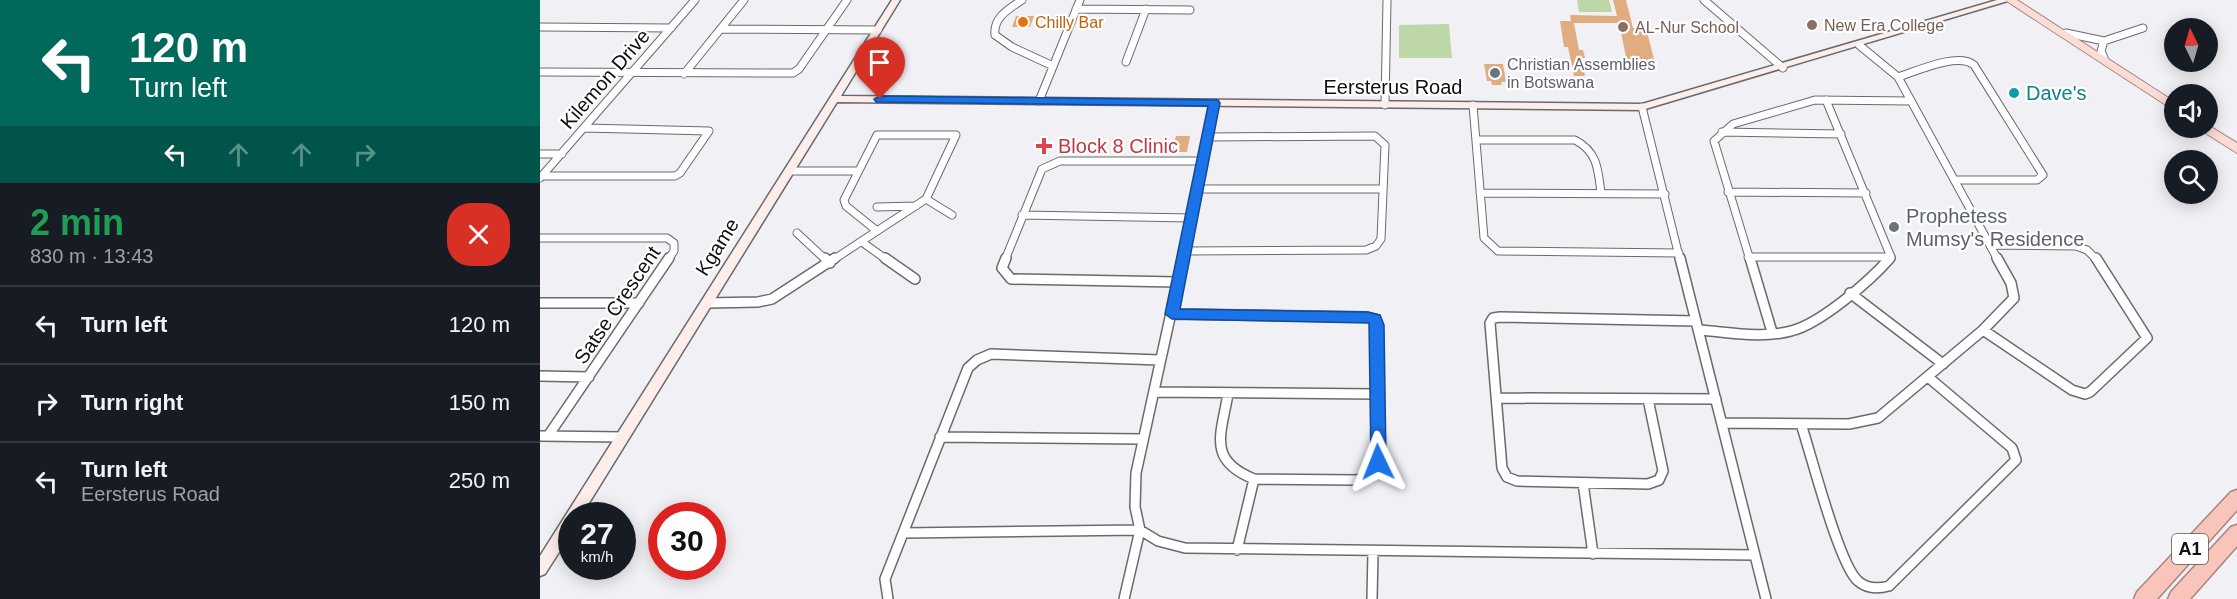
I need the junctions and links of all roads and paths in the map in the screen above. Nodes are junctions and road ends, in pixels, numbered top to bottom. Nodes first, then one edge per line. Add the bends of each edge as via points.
1 (695, 0) edge
2 (744, 0) edge
3 (847, 0) edge
4 (896, 0) edge
5 (1022, 0) edge
6 (1080, 0) edge
7 (1387, 0) edge
8 (1704, 0) edge
9 (2009, 0) edge
10 (2015, 0) edge
11 (1076, 9) junction
12 (1146, 9) junction
13 (1190, 10) dead end
14 (540, 27) edge
15 (671, 28) junction
16 (2143, 28) dead end
17 (721, 29) junction
18 (826, 30) junction
19 (878, 30) junction
20 (2066, 33) junction
21 (2104, 41) junction
22 (1859, 45) junction
23 (2104, 58) junction
24 (1126, 62) dead end
25 (1053, 66) junction
26 (1783, 68) junction
27 (540, 72) edge
28 (632, 73) junction
29 (684, 74) junction
30 (1898, 77) junction
31 (834, 99) junction
32 (2164, 99) edge
33 (2164, 99) edge
34 (1826, 100) junction
35 (1039, 101) junction
36 (1911, 101) junction
37 (1214, 103) junction
38 (1384, 105) junction
39 (1473, 105) junction
40 (1642, 107) junction
41 (584, 128) junction
42 (1722, 132) junction
43 (1841, 134) junction
44 (2218, 134) edge
45 (1208, 137) junction
46 (1476, 140) junction
47 (2237, 147) edge
48 (540, 154) edge
49 (562, 154) junction
50 (1203, 161) junction
51 (789, 171) junction
52 (858, 171) junction
53 (541, 178) edge
54 (1955, 180) junction
55 (1198, 189) junction
56 (1383, 189) junction
57 (1728, 192) junction
58 (1480, 193) junction
59 (1601, 193) junction
60 (1866, 193) junction
61 (1665, 194) junction
62 (926, 199) junction
63 (916, 206) junction
64 (877, 207) dead end
65 (952, 215) dead end
66 (1023, 215) junction
67 (1191, 218) junction
68 (878, 231) junction
69 (797, 233) dead end
70 (540, 238) edge
71 (862, 242) junction
72 (1991, 245) junction
73 (1184, 251) junction
74 (1679, 253) junction
75 (1748, 256) junction
76 (1891, 257) junction
77 (830, 263) junction
78 (915, 279) dead end
79 (1178, 282) junction
80 (1850, 293) junction
81 (540, 303) edge
82 (639, 303) junction
83 (707, 303) junction
84 (1172, 314) junction
85 (1698, 326) junction
86 (1983, 330) junction
87 (1772, 332) junction
88 (1160, 360) junction
89 (1943, 364) junction
90 (540, 376) edge
91 (589, 377) junction
92 (1928, 377) junction
93 (1154, 392) junction
94 (1228, 394) junction
95 (1376, 394) junction
96 (1497, 398) junction
97 (1648, 399) junction
98 (1716, 399) junction
99 (1722, 423) junction
100 (1801, 424) junction
101 (544, 436) edge
102 (622, 437) junction
103 (940, 437) junction
104 (1142, 439) junction
105 (1254, 479) junction
106 (1583, 483) junction
107 (2237, 498) edge
108 (581, 502) edge
109 (1140, 530) junction
110 (903, 532) junction
111 (2237, 533) edge
112 (558, 540) edge
113 (1237, 550) junction
114 (1373, 552) junction
115 (1593, 554) junction
116 (1755, 555) junction
117 (540, 569) edge
118 (888, 599) edge
119 (1124, 599) edge
120 (1372, 599) edge
121 (1766, 599) edge
122 (2144, 599) edge
123 (2178, 599) edge

1 - 15 street, Kilemon Drive
2 - 17 street
3 - 18 street
4 - 19 street, Kgame
5 - 25 street via 996,20 995,35
6 - 11 street
7 - 38 street
8 - 26 street
9 - 22 street, Eersterus Road
9 - 32 main road
10 - 20 main road
11 - 12 street
11 - 25 street
12 - 13 street
12 - 24 street
14 - 15 street
15 - 28 street, Kilemon Drive
16 - 21 street
17 - 18 street
17 - 29 street
18 - 19 street
18 - 29 street via 800,69 793,73
19 - 31 street, Kgame
20 - 21 street
20 - 23 main road
21 - 23 street
22 - 26 street, Eersterus Road
22 - 30 street
23 - 33 main road
25 - 35 street
26 - 40 street, Eersterus Road
27 - 28 street
28 - 29 street
28 - 41 street, Kilemon Drive
30 - 36 street
30 - 54 street via 1958,59 1969,61 2043,176 2037,180
31 - 35 street, Eersterus Road
31 - 51 street, Kgame
34 - 36 street
34 - 42 street via 1806,102 1732,124
34 - 43 street
35 - 37 street, Eersterus Road
36 - 54 street
37 - 38 street, Eersterus Road
37 - 45 street
38 - 39 street, Eersterus Road
39 - 40 street, Eersterus Road
39 - 46 street
40 - 61 street
41 - 49 street, Kilemon Drive
41 - 53 street via 709,131 675,176
42 - 43 street
42 - 57 street via 1713,144
43 - 60 street
44 - 47 main road
45 - 50 street
45 - 56 street via 1375,136 1385,145
46 - 58 street
46 - 59 street via 1575,140 1585,144 1594,151
48 - 49 street
49 - 53 street, Kilemon Drive
50 - 55 street
50 - 66 street via 1060,161 1042,169
51 - 52 street
51 - 83 street, Kgame
52 - 62 street via 879,134 956,135
52 - 68 street via 846,194 846,206
54 - 72 street
55 - 56 street
55 - 67 street
56 - 73 street via 1381,238 1376,246 1366,250
57 - 60 street
57 - 75 street
58 - 59 street
58 - 74 street via 1484,238 1498,251
59 - 61 street
60 - 76 street
61 - 74 street
62 - 63 street
62 - 65 street
63 - 64 street
63 - 68 street
66 - 67 street
66 - 79 street via 1002,268 1011,279
67 - 73 street
68 - 71 street
69 - 77 street
70 - 82 street, Satse Crescent via 667,238 674,243 674,251
71 - 77 street
71 - 78 street
72 - 86 street via 2012,283 2014,298
72 - 86 street via 2076,246 2087,250 2147,338 2085,394 2072,390
73 - 79 street
74 - 85 street
75 - 76 street
75 - 87 street
76 - 80 street
77 - 83 street via 772,299
79 - 84 street
80 - 87 street via 1800,328
80 - 89 street
81 - 82 street
82 - 91 street, Satse Crescent
83 - 102 street, Kgame
84 - 88 street
84 - 95 street via 1375,319
85 - 87 street
85 - 96 street via 1493,318 1490,323
85 - 98 street
86 - 89 street
88 - 93 street
88 - 103 street via 991,354 969,368
89 - 92 street
90 - 91 street
91 - 101 street, Satse Crescent
92 - 100 street via 1878,418 1849,424
92 - 100 street via 2012,448 2016,460 1889,586 1877,590 1866,587 1850,572
93 - 94 street
93 - 104 street
94 - 95 street
94 - 105 street via 1220,450 1225,465
95 - 105 street via 1378,462 1372,475 1357,480
96 - 97 street
96 - 106 street via 1502,468 1507,477 1517,481
97 - 98 street
97 - 106 street via 1664,471 1659,480 1648,484
98 - 99 street
99 - 100 street
99 - 116 street
101 - 102 street
102 - 108 street, Kgame
103 - 104 street
103 - 110 street
104 - 109 street via 1135,480
105 - 113 street
106 - 115 street
107 - 122 highway, A1
109 - 110 street
109 - 113 street via 1158,541 1185,548
109 - 119 street
110 - 118 street via 885,579
111 - 123 highway, A1
112 - 117 street, Kgame
113 - 114 street
114 - 115 street
114 - 120 street
115 - 116 street
116 - 121 street

